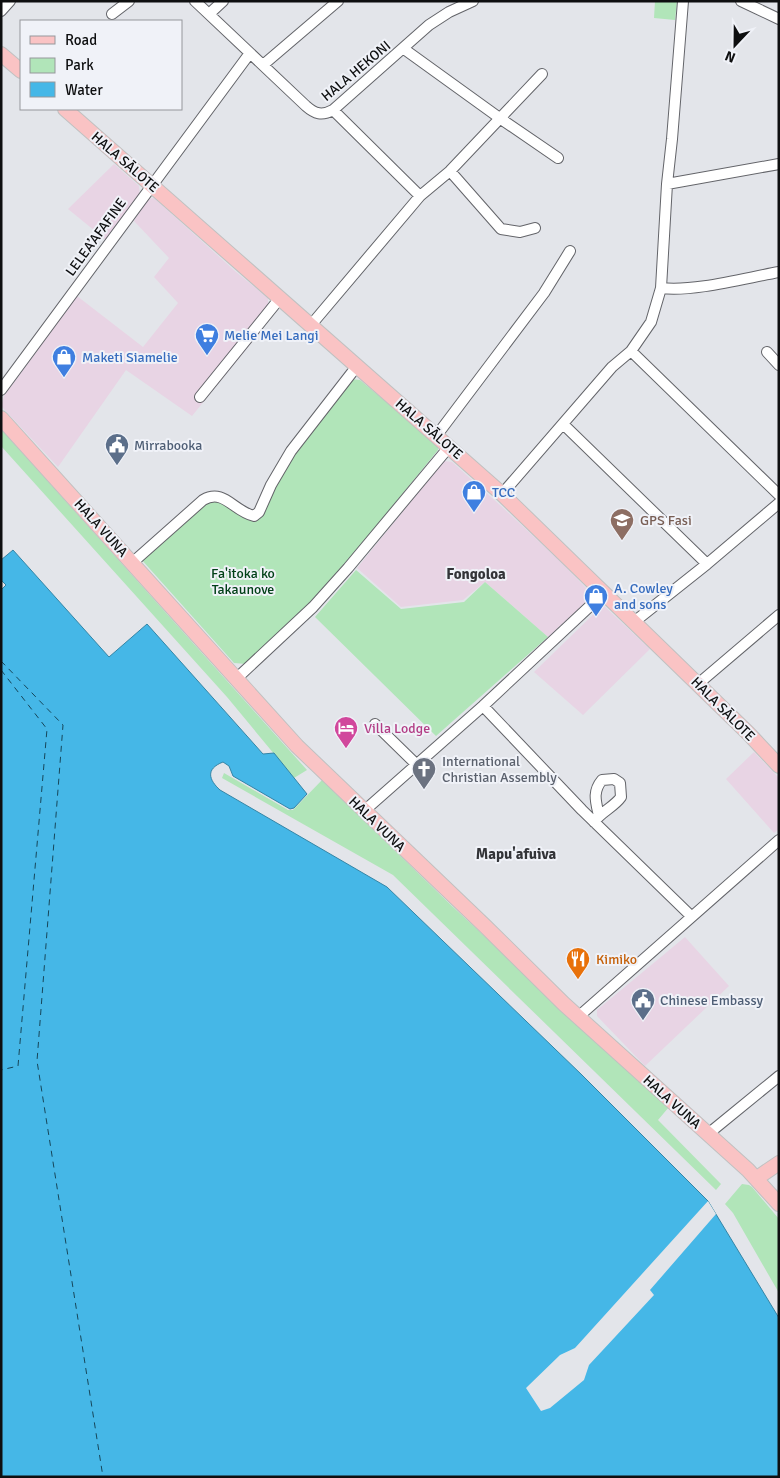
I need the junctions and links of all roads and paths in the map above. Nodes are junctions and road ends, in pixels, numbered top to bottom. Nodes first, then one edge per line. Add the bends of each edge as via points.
1 (10, 1) edge
2 (129, 1) edge
3 (195, 1) edge
4 (223, 1) edge
5 (338, 1) edge
6 (473, 1) edge
7 (683, 1) edge
8 (742, 1) edge
9 (1, 12) edge
10 (112, 14) dead end
11 (209, 14) junction
12 (779, 19) edge
13 (404, 49) junction
14 (250, 53) junction
15 (1, 54) edge
16 (263, 66) junction
17 (20, 71) edge
18 (542, 74) dead end
19 (66, 110) edge
20 (333, 110) junction
21 (501, 120) junction
22 (558, 158) dead end
23 (779, 164) edge
24 (450, 171) junction
25 (666, 184) junction
26 (152, 185) junction
27 (420, 196) junction
28 (535, 228) dead end
29 (570, 251) dead end
30 (779, 272) edge
31 (661, 288) junction
32 (280, 298) junction
33 (311, 324) junction
34 (631, 351) junction
35 (767, 352) dead end
36 (779, 365) edge
37 (357, 366) junction
38 (1, 390) edge
39 (200, 397) dead end
40 (1, 418) edge
41 (564, 424) junction
42 (437, 435) junction
43 (450, 447) junction
44 (502, 494) junction
45 (779, 495) edge
46 (779, 503) edge
47 (132, 563) junction
48 (707, 564) junction
49 (604, 593) junction
50 (779, 615) edge
51 (634, 622) junction
52 (236, 679) junction
53 (698, 684) junction
54 (483, 706) junction
55 (375, 724) dead end
56 (417, 765) junction
57 (779, 766) edge
58 (364, 811) junction
59 (779, 840) edge
60 (691, 916) junction
61 (578, 1017) junction
62 (779, 1076) edge
63 (708, 1134) junction
64 (779, 1163) edge
65 (757, 1178) junction
66 (779, 1204) edge

1 - 9 street
2 - 10 street
3 - 11 street, HALA HEKONI
4 - 11 street
5 - 16 street
6 - 13 street, HALA HEKONI via 429,24
7 - 25 street
8 - 12 street
11 - 14 street, HALA HEKONI
13 - 20 street, HALA HEKONI
13 - 21 street
14 - 16 street, HALA HEKONI
14 - 26 street, LELEA’AFAFINE
15 - 17 main road
16 - 20 street, HALA HEKONI via 312,111 326,114
18 - 21 street
19 - 26 main road, HALA SĀLOTE
20 - 27 street
21 - 22 street
21 - 24 street
23 - 25 street
24 - 27 street
24 - 28 street via 502,229 520,232
25 - 31 street
26 - 32 main road, HALA SĀLOTE
26 - 38 street, LELEA’AFAFINE
27 - 33 street
29 - 42 street via 544,293
30 - 31 street via 673,290
31 - 34 street via 651,322
32 - 33 main road, HALA SĀLOTE
32 - 39 street
33 - 37 main road, HALA SĀLOTE
34 - 41 street via 612,368
34 - 45 street
35 - 36 street
37 - 42 main road, HALA SĀLOTE
37 - 47 street via 291,451 259,512 254,516 246,514 219,496 211,496
40 - 47 main road, HALA VUNA
41 - 44 street
41 - 48 street
42 - 43 main road, HALA SĀLOTE
43 - 44 main road, HALA SĀLOTE
43 - 52 street via 313,607
44 - 49 main road, HALA SĀLOTE
46 - 48 street
47 - 52 main road, HALA VUNA
48 - 51 street
49 - 51 main road, HALA SĀLOTE
49 - 54 street
50 - 53 street
51 - 53 main road, HALA SĀLOTE
52 - 58 main road, HALA VUNA via 297,746
53 - 57 main road, HALA SĀLOTE
54 - 56 street
54 - 60 street
55 - 56 street
56 - 58 street
58 - 61 main road, HALA VUNA
59 - 60 street
60 - 61 street
61 - 63 main road, HALA VUNA
62 - 63 street
63 - 65 main road, HALA VUNA
64 - 65 main road
65 - 66 main road, HALA VUNA

